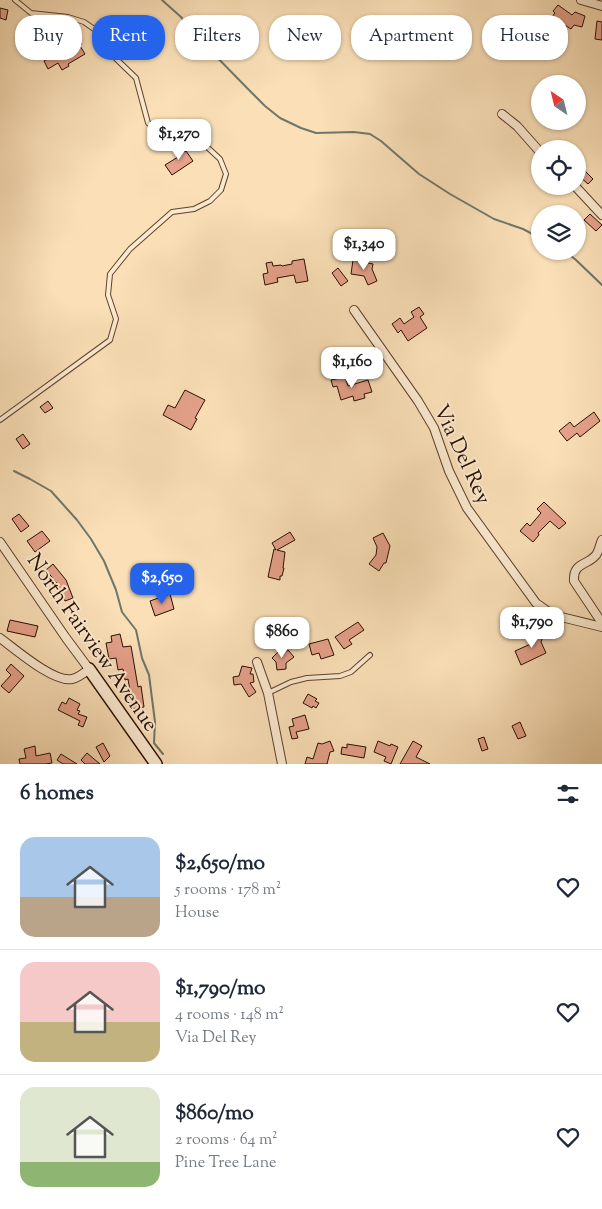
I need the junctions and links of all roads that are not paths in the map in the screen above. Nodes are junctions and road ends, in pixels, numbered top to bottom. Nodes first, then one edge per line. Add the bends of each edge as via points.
1 (15, 0) edge
2 (581, 0) edge
3 (602, 6) edge
4 (502, 114) dead end
5 (531, 142) edge
6 (583, 195) edge
7 (602, 215) edge
8 (354, 310) dead end
9 (0, 420) edge
10 (602, 540) edge
11 (0, 542) edge
12 (602, 625) edge
13 (0, 638) edge
14 (370, 655) dead end
15 (257, 662) dead end
16 (89, 670) junction
17 (268, 693) junction
18 (156, 764) edge
19 (282, 764) edge

1 - 9 lane via 31,13 84,22 97,31 108,51 136,78 148,123 170,137 190,139 206,146 220,159 226,174 221,190 210,201 194,209 172,212 130,249 110,274 108,295 116,319 110,340
2 - 3 street
4 - 5 street
6 - 7 street
8 - 12 street, Via Del Rey via 434,428 449,471 467,508 536,603 553,615
10 - 12 street, Via Del Rey via 596,555 576,569 574,575 574,581
11 - 16 street, North Fairview Avenue
13 - 16 street via 47,672 65,680 72,680
14 - 17 lane via 351,672 291,682
15 - 17 street
16 - 18 street, North Fairview Avenue
17 - 19 street

